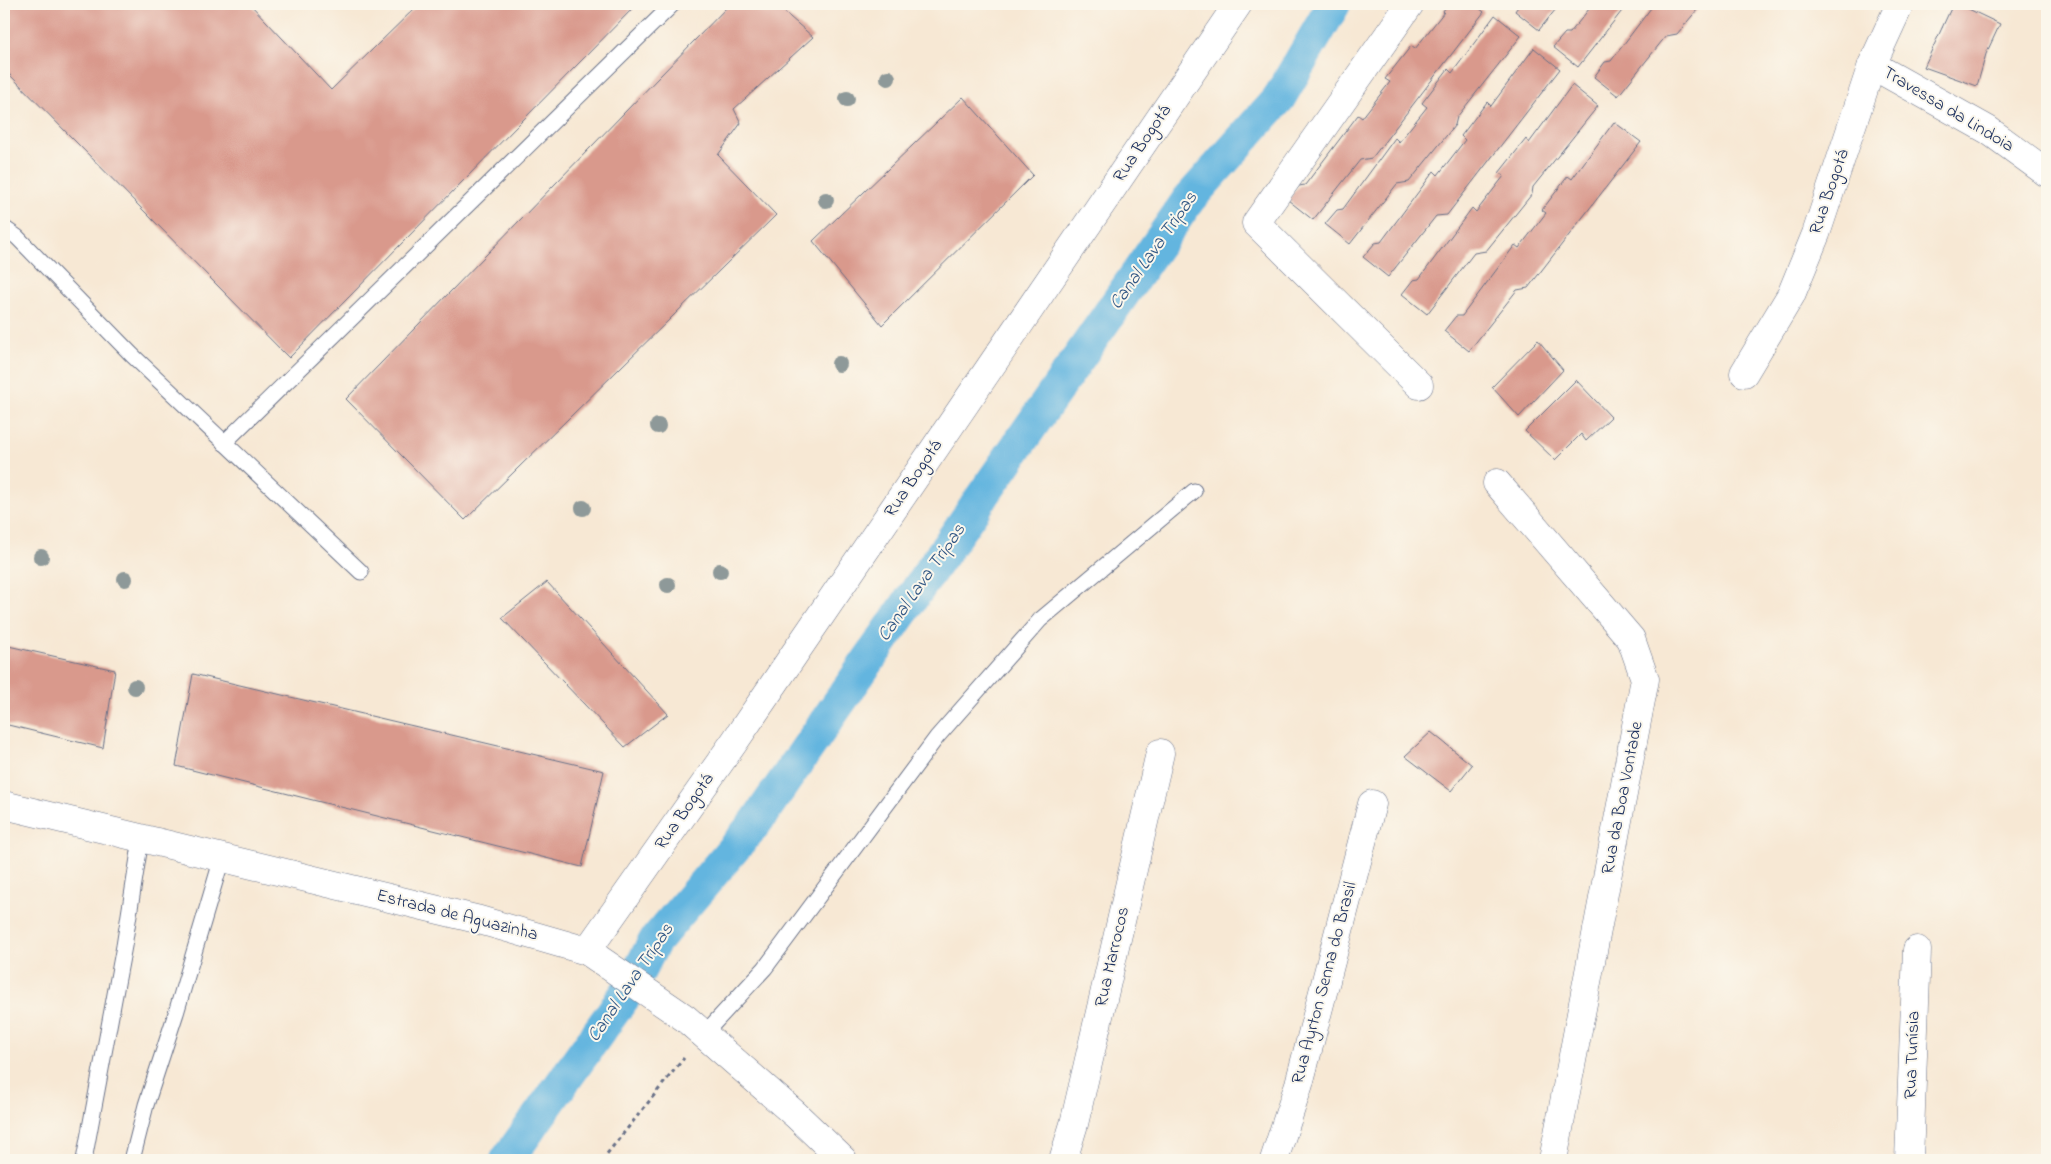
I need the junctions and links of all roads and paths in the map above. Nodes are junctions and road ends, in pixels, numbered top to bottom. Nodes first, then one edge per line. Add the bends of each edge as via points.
1 (673, 4) edge
2 (1238, 4) edge
3 (1410, 4) edge
4 (1900, 4) edge
5 (1872, 65) junction
6 (2047, 173) edge
7 (4, 228) edge
8 (1744, 373) dead end
9 (1419, 385) dead end
10 (224, 443) junction
11 (1497, 483) dead end
12 (1194, 491) dead end
13 (361, 572) dead end
14 (1160, 752) dead end
15 (1372, 804) dead end
16 (4, 805) edge
17 (141, 839) junction
18 (222, 858) junction
19 (1917, 950) dead end
20 (587, 951) junction
21 (694, 1026) junction
22 (84, 1160) edge
23 (132, 1160) edge
24 (602, 1160) edge
25 (843, 1160) edge
26 (1062, 1160) edge
27 (1274, 1160) edge
28 (1553, 1160) edge
29 (1909, 1160) edge

1 - 10 lane
2 - 20 street, Rua Bogotá via 735,741
3 - 9 street via 1256,223
4 - 5 street, Rua Bogotá
5 - 6 street, Travessa da Lindoia via 1988,130
5 - 8 street, Rua Bogotá via 1816,234 1794,286
7 - 10 lane via 17,237 132,356
10 - 13 lane
11 - 28 street, Rua da Boa Vontade via 1631,639 1645,679
12 - 21 lane via 1040,620 937,737 765,968
14 - 26 street, Rua Marrocos via 1074,1124
15 - 27 street, Rua Ayrton Senna do Brasil via 1299,1084
16 - 17 street, Estrada de Aguazinha
17 - 18 street, Estrada de Aguazinha
17 - 22 lane via 123,955
18 - 20 street, Estrada de Aguazinha via 476,919
18 - 23 lane
19 - 29 street, Rua Tunísia
20 - 21 street, Estrada de Aguazinha
21 - 24 path
21 - 25 street, Estrada de Aguazinha

